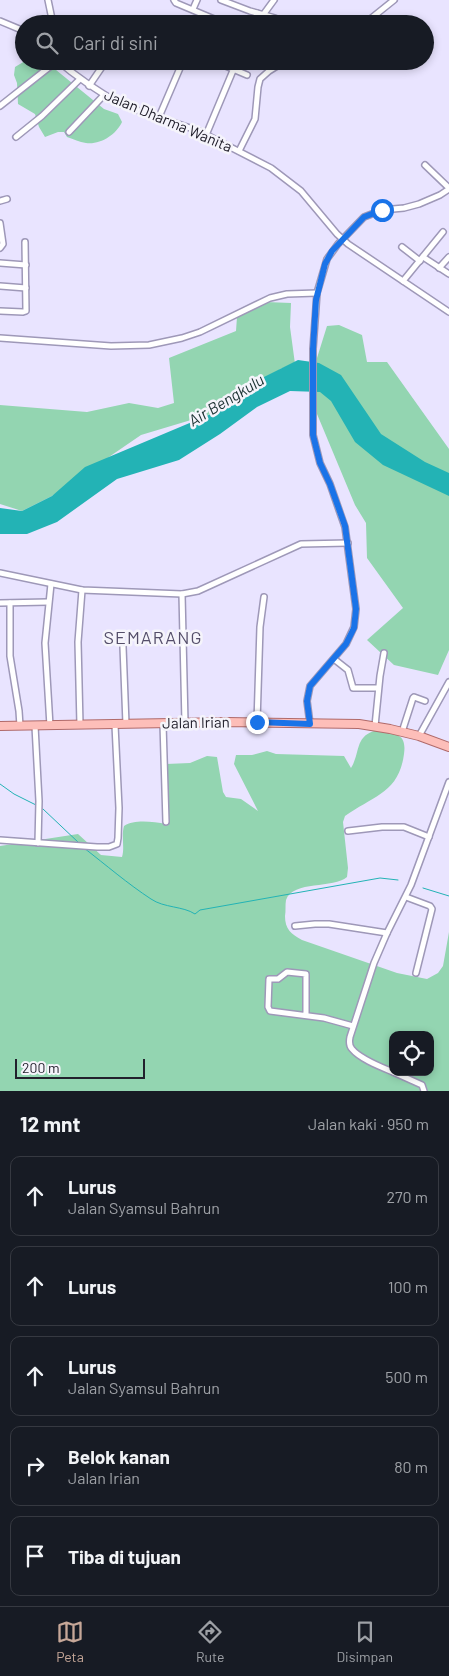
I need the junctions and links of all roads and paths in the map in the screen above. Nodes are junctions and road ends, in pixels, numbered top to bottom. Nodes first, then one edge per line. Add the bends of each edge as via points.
1 (48, 0) edge
2 (174, 0) edge
3 (197, 0) edge
4 (221, 0) edge
5 (274, 0) edge
6 (394, 0) edge
7 (193, 10) junction
8 (260, 14) junction
9 (51, 15) edge
10 (205, 15) edge
11 (264, 15) edge
12 (375, 15) edge
13 (0, 21) edge
14 (15, 27) edge
15 (46, 70) edge
16 (68, 70) edge
17 (100, 70) edge
18 (179, 70) edge
19 (234, 70) joint
20 (271, 70) edge
21 (247, 75) dead end
22 (80, 80) junction
23 (89, 86) junction
24 (104, 96) junction
25 (0, 106) edge
26 (158, 117) junction
27 (69, 132) dead end
28 (206, 135) junction
29 (16, 137) dead end
30 (240, 150) junction
31 (426, 165) dead end
32 (449, 188) edge
33 (7, 199) dead end
34 (0, 201) edge
35 (0, 224) edge
36 (443, 232) dead end
37 (343, 238) junction
38 (25, 242) dead end
39 (402, 247) dead end
40 (0, 248) edge
41 (449, 257) edge
42 (421, 259) junction
43 (0, 263) edge
44 (26, 265) junction
45 (439, 268) junction
46 (449, 274) edge
47 (403, 281) junction
48 (0, 286) edge
49 (26, 288) junction
50 (317, 294) junction
51 (0, 310) edge
52 (449, 312) edge
53 (0, 338) edge
54 (348, 543) junction
55 (0, 573) edge
56 (51, 584) junction
57 (82, 590) junction
58 (182, 594) junction
59 (264, 598) dead end
60 (48, 602) junction
61 (0, 603) edge
62 (10, 603) junction
63 (122, 647) dead end
64 (384, 653) dead end
65 (334, 659) junction
66 (449, 682) edge
67 (378, 688) junction
68 (446, 693) edge
69 (424, 701) dead end
70 (257, 722) junction
71 (186, 723) junction
72 (126, 724) junction
73 (163, 724) junction
74 (310, 724) junction
75 (80, 725) junction
76 (116, 725) junction
77 (0, 726) edge
78 (20, 726) junction
79 (35, 726) junction
80 (50, 726) junction
81 (375, 726) junction
82 (402, 732) junction
83 (419, 736) junction
84 (449, 747) edge
85 (449, 782) edge
86 (166, 822) dead end
87 (348, 831) dead end
88 (429, 837) junction
89 (0, 840) edge
90 (38, 843) junction
91 (406, 896) junction
92 (295, 926) dead end
93 (386, 933) junction
94 (416, 973) dead end
95 (306, 1015) junction
96 (354, 1026) junction
97 (389, 1070) edge
98 (403, 1076) edge
99 (424, 1091) edge

1 - 9 street
2 - 7 street
3 - 7 street
4 - 8 street
5 - 8 street
6 - 12 street
7 - 10 street
8 - 11 street
13 - 14 street
15 - 25 street
16 - 22 street, Jalan Dharma Wanita
17 - 23 street
18 - 26 street
19 - 21 street
19 - 28 street
20 - 30 street via 260,79 255,121
22 - 23 street, Jalan Dharma Wanita
22 - 29 street
23 - 24 street, Jalan Dharma Wanita
24 - 26 street, Jalan Dharma Wanita
24 - 27 street
26 - 28 street, Jalan Dharma Wanita
28 - 30 street, Jalan Dharma Wanita
30 - 37 street, Jalan Dharma Wanita via 301,191
31 - 32 street
32 - 37 street via 419,204 369,213
33 - 34 street
35 - 40 street via 3,244
36 - 42 street
37 - 47 street, Jalan Dharma Wanita
37 - 50 street via 327,259
38 - 44 street
39 - 42 street
41 - 45 street
42 - 45 street
42 - 47 street
43 - 44 street
44 - 49 street
45 - 46 street
47 - 52 street, Jalan Dharma Wanita
48 - 49 street
49 - 51 street via 26,311
50 - 53 street via 286,294 270,298 200,332 148,344 111,346
50 - 54 street via 312,358 316,452 340,510
54 - 58 street via 296,546 213,584
54 - 65 street via 355,619 346,644
55 - 56 street
56 - 57 street
56 - 60 street
57 - 58 street
57 - 75 street via 78,642
58 - 71 street
59 - 70 street
60 - 62 street
60 - 80 street via 45,643
61 - 62 street
62 - 78 street via 10,656
63 - 72 street
64 - 67 street
65 - 67 street via 348,670 353,688
65 - 74 street via 308,690
66 - 68 street
67 - 81 street
68 - 83 street
69 - 82 street via 413,698
70 - 71 main road, Jalan Irian
70 - 74 main road, Jalan Irian
71 - 73 main road, Jalan Irian
72 - 73 main road, Jalan Irian
72 - 76 main road, Jalan Irian
73 - 86 street
74 - 81 main road, Jalan Irian
75 - 76 main road, Jalan Irian
75 - 80 main road, Jalan Irian
76 - 90 street via 118,841 109,847
77 - 78 main road, Jalan Irian
78 - 79 main road, Jalan Irian
79 - 80 main road, Jalan Irian
79 - 90 street
81 - 82 main road, Jalan Irian
82 - 83 main road, Jalan Irian
83 - 84 main road, Jalan Irian
85 - 88 street
87 - 88 street via 404,827
88 - 91 street
89 - 90 street
91 - 93 street
91 - 94 street via 432,909
92 - 93 street via 329,924
93 - 96 street
95 - 95 street via 306,974 286,972 278,979 269,979 269,1010
95 - 96 street
96 - 97 street via 349,1039 351,1048
98 - 99 street via 420,1083

